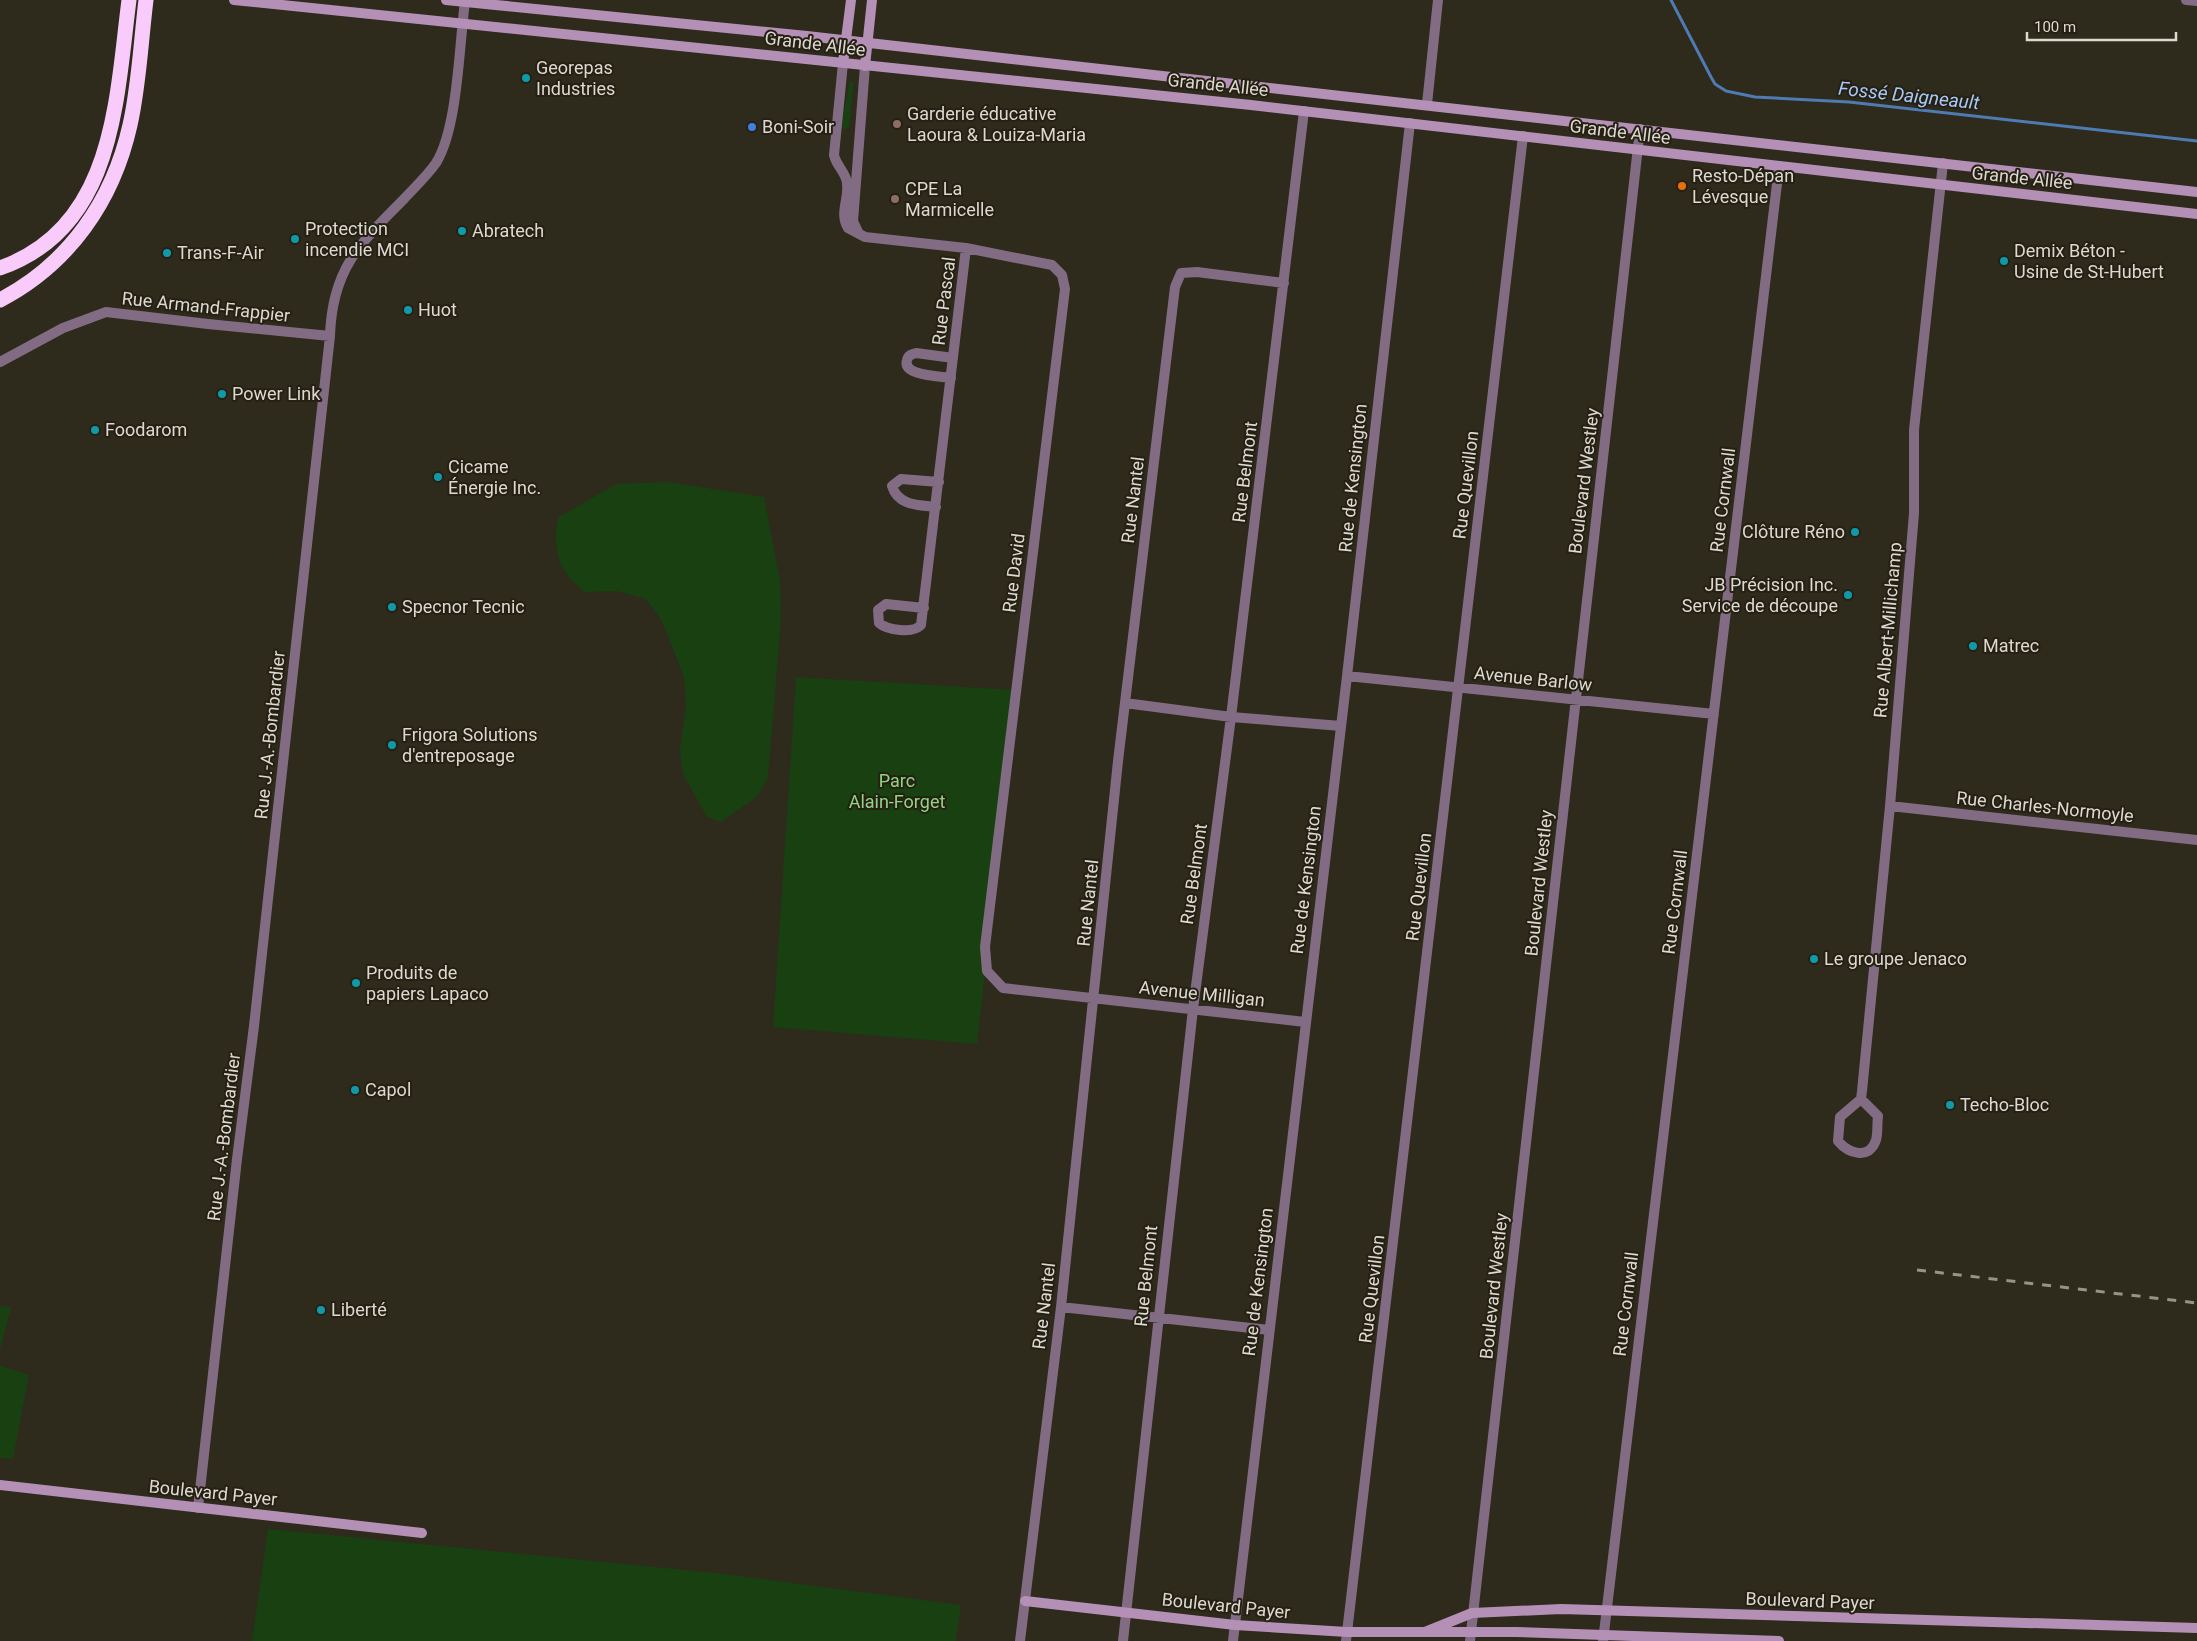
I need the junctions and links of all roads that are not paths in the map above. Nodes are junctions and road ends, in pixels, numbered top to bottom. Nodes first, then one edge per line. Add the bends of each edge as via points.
1 (129, 0) edge
2 (146, 0) edge
3 (234, 0) edge
4 (446, 0) edge
5 (851, 0) edge
6 (872, 0) edge
7 (1438, 0) edge
8 (2186, 0) edge
9 (2197, 1) edge
10 (465, 2) junction
11 (462, 24) junction
12 (846, 40) junction
13 (867, 43) junction
14 (844, 63) junction
15 (865, 66) junction
16 (1427, 104) junction
17 (1304, 111) junction
18 (1410, 123) junction
19 (1640, 129) junction
20 (1523, 136) junction
21 (1638, 151) junction
22 (1943, 163) junction
23 (1779, 167) junction
24 (1941, 186) junction
25 (2197, 192) edge
26 (2197, 214) edge
27 (859, 234) junction
28 (966, 248) junction
29 (0, 268) edge
30 (1284, 283) junction
31 (0, 300) edge
32 (330, 336) junction
33 (953, 358) junction
34 (0, 362) edge
35 (951, 378) junction
36 (939, 482) junction
37 (936, 507) junction
38 (924, 608) dead end
39 (1347, 676) junction
40 (1459, 687) junction
41 (1576, 699) junction
42 (1125, 703) junction
43 (1714, 714) junction
44 (1232, 717) junction
45 (1341, 726) junction
46 (1890, 806) junction
47 (2197, 840) edge
48 (1095, 998) junction
49 (1192, 1009) junction
50 (1305, 1022) junction
51 (1861, 1099) junction
52 (1061, 1307) junction
53 (1158, 1318) junction
54 (1269, 1330) junction
55 (0, 1485) edge
56 (198, 1508) junction
57 (422, 1533) dead end
58 (1025, 1601) junction
59 (1606, 1611) junction
60 (1127, 1612) junction
61 (1472, 1613) junction
62 (1234, 1625) junction
63 (2197, 1628) edge
64 (1425, 1632) junction
65 (1347, 1637) edge
66 (1471, 1637) edge
67 (1603, 1638) edge
68 (1020, 1641) edge
69 (1123, 1641) edge
70 (1233, 1641) edge
71 (1779, 1641) edge

1 - 29 highway via 115,114 97,173 81,202 57,233 30,256
2 - 31 highway via 133,115 122,158 107,194 83,231 59,258 34,280
3 - 11 main road, Grande Allée
4 - 10 main road, Grande Allée
5 - 12 main road
6 - 13 main road
7 - 16 street
8 - 9 street
10 - 11 street, Rue J.-A.-Bombardier
10 - 12 main road, Grande Allée
11 - 14 main road, Grande Allée
11 - 32 street, Rue J.-A.-Bombardier via 450,125 436,162 353,254 335,294
12 - 13 main road, Grande Allée
12 - 14 main road
13 - 15 main road
13 - 16 main road, Grande Allée
14 - 15 main road, Grande Allée
14 - 27 street via 834,154 847,181 844,220
15 - 17 main road, Grande Allée
15 - 27 street via 853,222
16 - 19 main road, Grande Allée
17 - 18 main road, Grande Allée
17 - 30 street, Rue Belmont
18 - 20 main road, Grande Allée
18 - 39 street, Rue de Kensington
19 - 21 street, Boulevard Westley
19 - 22 main road, Grande Allée
20 - 21 main road, Grande Allée
20 - 40 street, Rue Quevillon
21 - 23 main road, Grande Allée
21 - 41 street, Boulevard Westley
22 - 24 street, Rue Albert-Millichamp
22 - 25 main road, Grande Allée
23 - 24 main road, Grande Allée
23 - 43 street, Rue Cornwall
24 - 26 main road, Grande Allée
24 - 46 street, Rue Albert-Millichamp via 1914,430 1916,493
27 - 28 street, Rue David
28 - 33 street, Rue Pascal
28 - 48 street, Rue David via 1052,265 1062,275 1065,289 985,947 988,971 1004,988
30 - 42 street, Rue Nantel via 1196,272 1181,273 1175,287
30 - 44 street, Rue Belmont
32 - 34 street, Rue Armand-Frappier via 106,312 63,328
32 - 56 street, Rue J.-A.-Bombardier
33 - 35 street, Rue Pascal
33 - 35 street, Rue Pascal via 916,353 910,355 907,362 913,372
35 - 36 street, Rue Pascal
36 - 37 street, Rue Pascal
36 - 37 street via 901,479 892,486 898,498 906,503
37 - 38 street, Rue Pascal
39 - 40 street, Avenue Barlow
39 - 45 street, Rue de Kensington
40 - 41 street, Avenue Barlow
40 - 65 street, Rue Quevillon
41 - 43 street, Avenue Barlow
41 - 61 street, Boulevard Westley
42 - 44 street
42 - 48 street, Rue Nantel
43 - 59 street, Rue Cornwall
44 - 45 street
44 - 49 street, Rue Belmont
45 - 50 street, Rue de Kensington
46 - 47 street, Rue Charles-Normoyle
46 - 51 street, Rue Albert-Millichamp
48 - 49 street, Avenue Milligan
48 - 52 street, Rue Nantel
49 - 50 street, Avenue Milligan
49 - 53 street, Rue Belmont
50 - 54 street, Rue de Kensington
51 - 51 street via 1840,1117 1838,1141 1845,1149 1859,1154 1876,1141 1878,1116
52 - 53 street
52 - 58 street, Rue Nantel
53 - 54 street
53 - 60 street, Rue Belmont
54 - 62 street, Rue de Kensington
55 - 56 main road, Boulevard Payer
56 - 57 main road, Boulevard Payer
58 - 60 main road, Boulevard Payer
58 - 68 street, Rue Nantel
59 - 61 main road, Boulevard Payer via 1561,1609
59 - 63 main road, Boulevard Payer
59 - 67 street, Rue Cornwall
60 - 62 main road, Boulevard Payer
60 - 69 street, Rue Belmont
61 - 64 main road, Boulevard Payer
61 - 66 street, Boulevard Westley
62 - 65 main road, Boulevard Payer
62 - 70 street, Rue de Kensington
64 - 65 main road, Boulevard Payer
64 - 66 main road, Boulevard Payer
66 - 67 main road, Boulevard Payer
67 - 71 main road, Boulevard Payer

